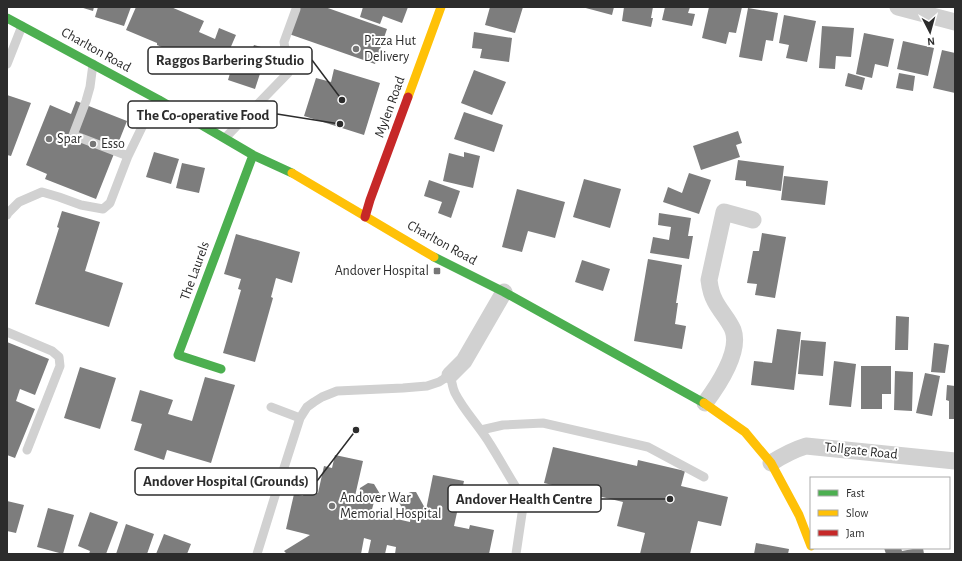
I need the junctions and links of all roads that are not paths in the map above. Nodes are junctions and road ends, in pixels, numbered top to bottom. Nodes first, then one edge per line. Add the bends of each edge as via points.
1 (441, 7) edge
2 (898, 7) edge
3 (296, 9) dead end
4 (7, 18) edge
5 (955, 22) edge
6 (22, 26) junction
7 (7, 64) edge
8 (93, 64) junction
9 (159, 100) junction
10 (225, 138) junction
11 (253, 155) junction
12 (128, 156) junction
13 (7, 215) edge
14 (365, 217) junction
15 (753, 220) dead end
16 (504, 292) junction
17 (7, 332) edge
18 (220, 369) dead end
19 (450, 375) junction
20 (705, 403) junction
21 (271, 407) dead end
22 (300, 418) junction
23 (481, 430) junction
24 (27, 450) dead end
25 (955, 461) edge
26 (771, 463) junction
27 (704, 477) dead end
28 (810, 544) edge
29 (257, 554) edge
30 (516, 554) edge

1 - 14 street, Mylen Road
2 - 5 street
3 - 10 lane via 284,42 290,60 288,73
4 - 6 street, Charlton Road
6 - 7 lane
6 - 8 street, Charlton Road
8 - 9 street, Charlton Road
8 - 12 lane via 90,87 73,135
9 - 10 street, Charlton Road
9 - 12 lane
10 - 11 street, Charlton Road
11 - 14 street, Charlton Road via 291,173
11 - 18 street, The Laurels via 178,355
12 - 13 lane via 110,204 103,209 81,205 42,192 19,202
14 - 16 street, Charlton Road via 438,259
15 - 20 street via 724,212 709,280 715,301 733,330 734,353
16 - 19 street via 464,361
16 - 20 street, Charlton Road
17 - 24 lane via 52,351 59,357 60,366
19 - 22 lane via 427,386 337,391 307,407
19 - 23 lane via 460,402
20 - 26 street, Charlton Road via 745,432
21 - 22 lane
22 - 29 lane
23 - 27 lane via 519,423 543,423 648,447
23 - 30 lane via 524,500
25 - 26 street, Tollgate Road via 806,446 789,452
26 - 28 street, Charlton Road via 799,515

